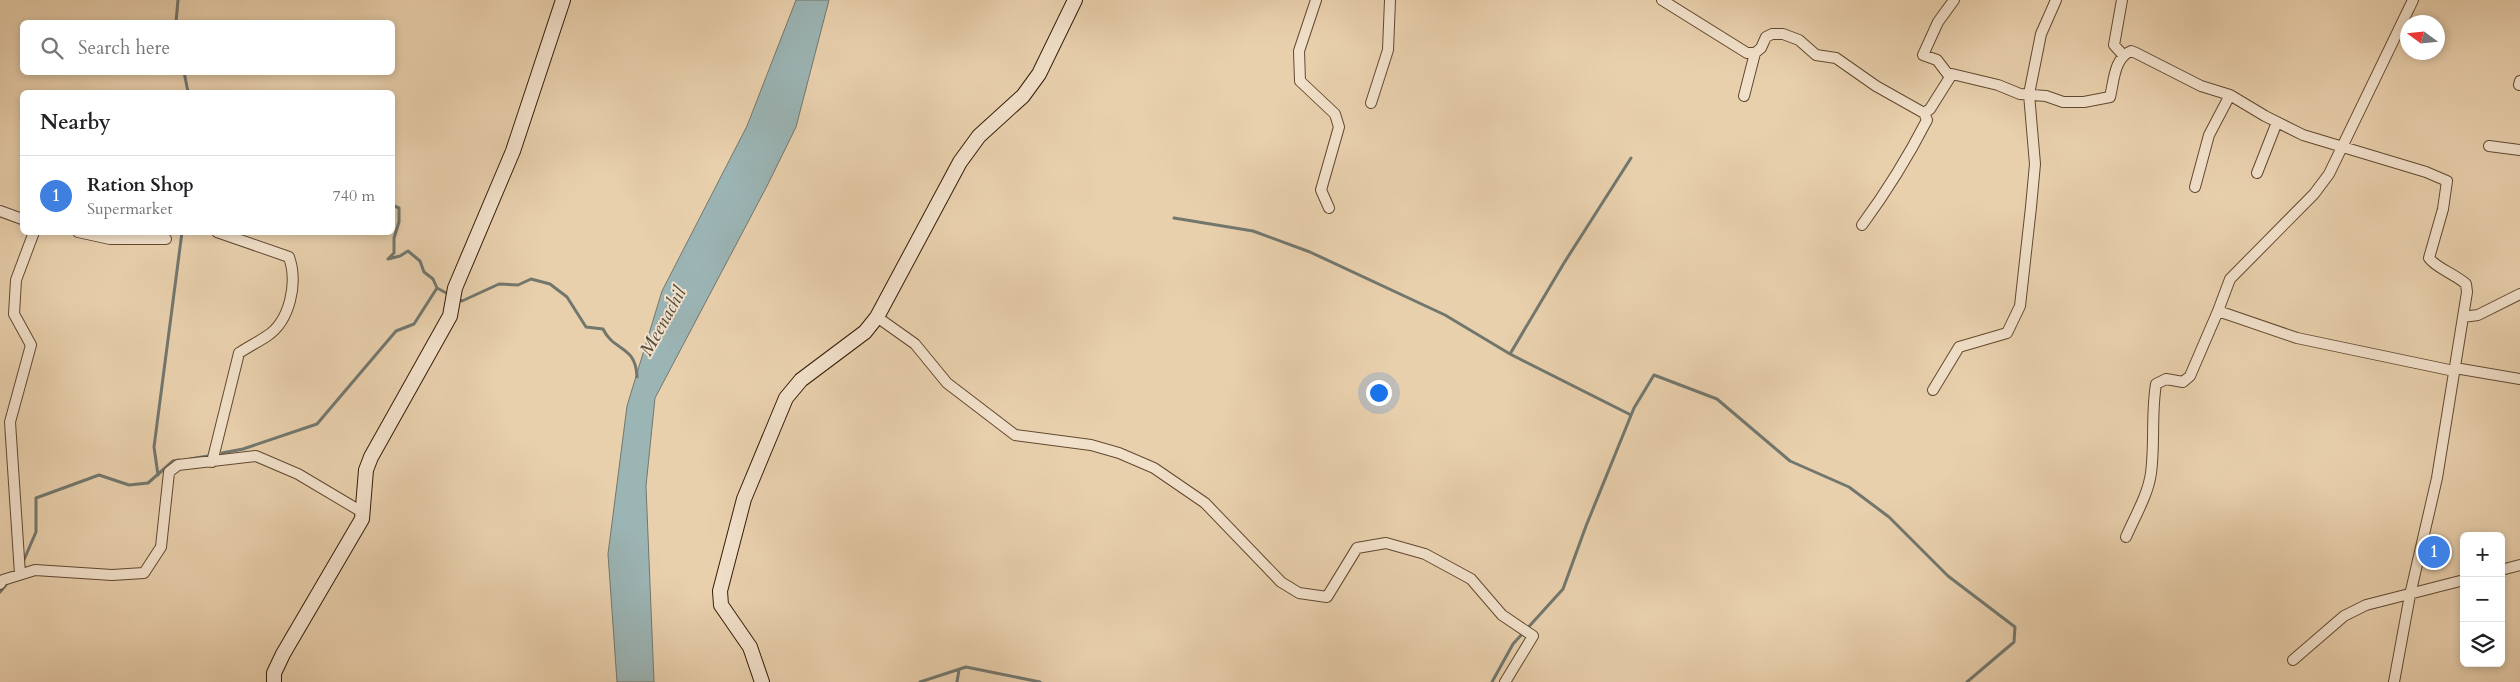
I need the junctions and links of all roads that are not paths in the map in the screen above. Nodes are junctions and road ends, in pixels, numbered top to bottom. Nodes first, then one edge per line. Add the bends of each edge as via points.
1 (563, 0) edge
2 (1074, 0) edge
3 (1316, 0) edge
4 (1390, 0) edge
5 (1662, 0) edge
6 (1954, 0) edge
7 (2056, 0) edge
8 (2121, 0) edge
9 (2413, 0) edge
10 (1754, 53) junction
11 (2123, 54) junction
12 (1950, 77) junction
13 (2029, 94) junction
14 (1744, 96) dead end
15 (2230, 96) junction
16 (1371, 103) dead end
17 (1924, 113) junction
18 (2277, 122) junction
19 (2489, 146) dead end
20 (2341, 147) junction
21 (2520, 150) edge
22 (2258, 173) dead end
23 (2195, 187) dead end
24 (1329, 208) dead end
25 (0, 211) edge
26 (20, 218) edge
27 (1862, 225) dead end
28 (33, 235) edge
29 (92, 235) edge
30 (225, 235) edge
31 (166, 239) dead end
32 (2520, 294) edge
33 (2218, 310) junction
34 (877, 317) junction
35 (2463, 317) junction
36 (2454, 370) junction
37 (2520, 379) edge
38 (1934, 390) dead end
39 (212, 462) junction
40 (362, 512) junction
41 (2126, 537) dead end
42 (2520, 565) edge
43 (2505, 569) edge
44 (20, 574) junction
45 (2460, 581) edge
46 (0, 584) edge
47 (2410, 595) junction
48 (2293, 660) dead end
49 (274, 682) edge
50 (762, 682) edge
51 (1505, 682) edge
52 (2394, 682) edge

1 - 40 main road via 513,151 455,288 450,316 370,457
2 - 34 main road via 1039,74 1023,96 979,136 960,162
3 - 24 street via 1299,51 1300,81 1335,114 1339,127 1321,190
4 - 16 street via 1388,50
5 - 10 street via 1747,53
6 - 12 street via 1938,22 1924,56 1937,60
7 - 13 street via 2041,34
8 - 11 street via 2114,45
9 - 20 street
10 - 14 street
10 - 17 street via 1761,48 1766,37 1783,34 1798,40 1816,55 1836,58 1876,86
11 - 13 street via 2110,96 2084,102 2063,102
11 - 15 street via 2131,51 2201,86
12 - 13 street via 1952,74 1966,76
12 - 17 street via 1930,109
13 - 38 street via 2035,164 2020,306 2007,333 1959,346
15 - 18 street
15 - 23 street via 2209,135
17 - 27 street via 1927,120 1916,142 1892,184
18 - 20 street
18 - 22 street
19 - 21 street
20 - 33 street via 2329,174 2314,194 2230,279
20 - 35 street via 2447,181 2429,258 2433,264 2466,284
25 - 26 street
28 - 44 street via 16,280 14,314 30,345 10,422
29 - 31 street via 110,239
30 - 39 street via 290,258 294,270 293,288 282,320 268,336 239,353
32 - 35 street via 2478,315
33 - 36 street via 2297,338
33 - 41 street via 2190,376 2183,382 2166,379 2156,384 2151,472 2147,491
34 - 50 main road via 866,332 794,387 786,398 744,500 720,591 721,606 750,647
34 - 51 street via 915,344 947,383 1015,435 1091,445 1154,468 1205,503 1281,582 1300,593 1328,597 1357,548 1386,543 1425,554 1471,579 1502,615 1533,636
35 - 36 street
36 - 37 street
36 - 47 street via 2437,478
39 - 40 street via 256,456 298,474
39 - 44 street via 178,465 169,472 161,547 144,573 112,575 35,570
40 - 49 main road via 362,519 283,654 274,673
42 - 43 street
44 - 46 street
45 - 47 street
47 - 48 street via 2378,600 2344,616
47 - 52 street

